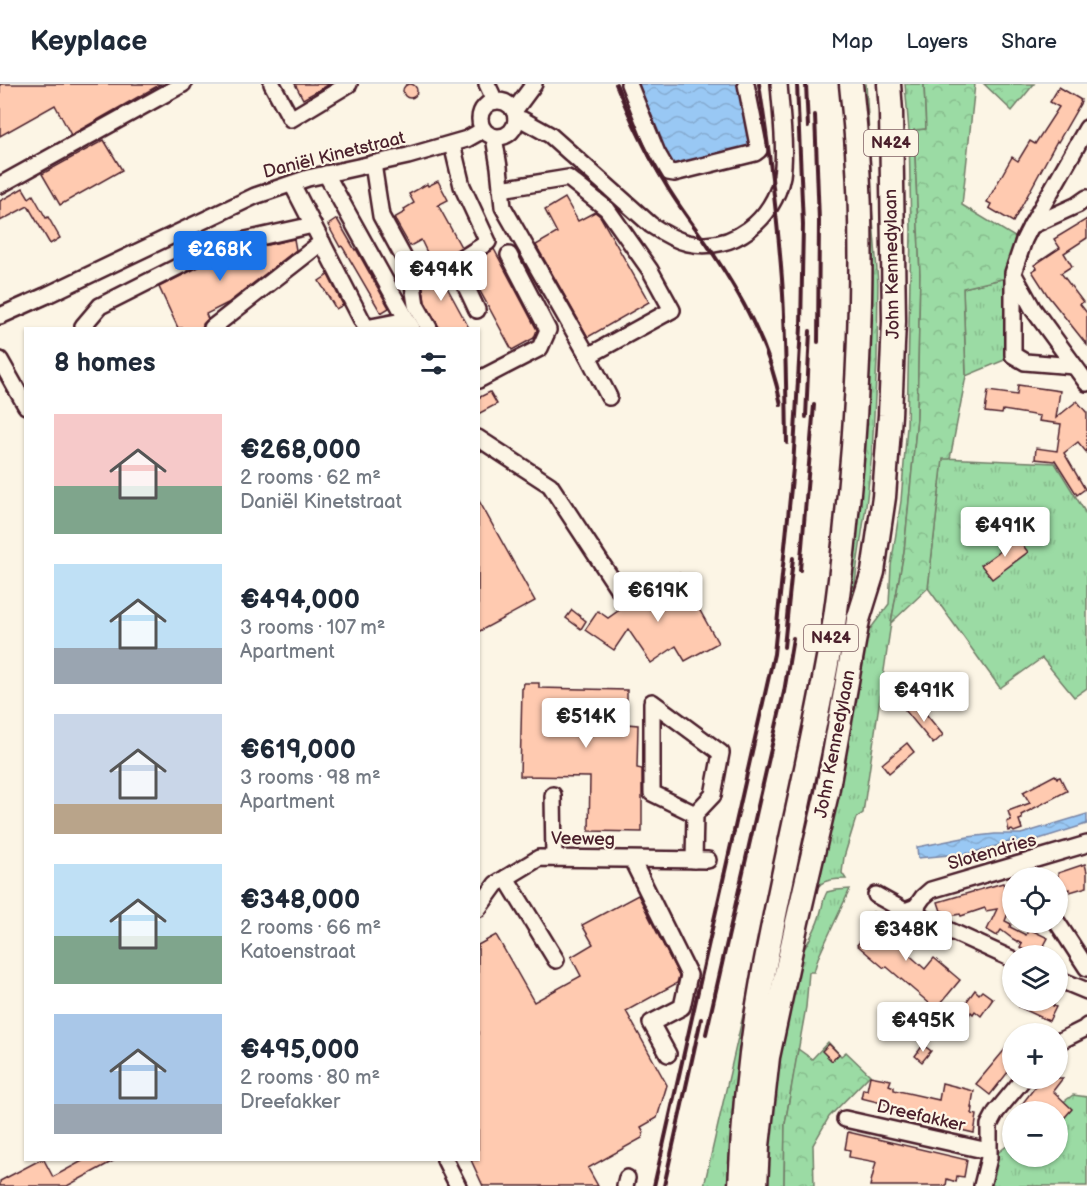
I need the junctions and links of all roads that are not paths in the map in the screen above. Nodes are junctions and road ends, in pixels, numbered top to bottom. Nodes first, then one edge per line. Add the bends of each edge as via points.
1 (183, 84) edge
2 (272, 84) edge
3 (349, 84) edge
4 (487, 84) edge
5 (534, 84) edge
6 (629, 84) edge
7 (746, 84) edge
8 (779, 84) edge
9 (851, 84) edge
10 (889, 84) edge
11 (495, 101) junction
12 (515, 115) junction
13 (488, 134) junction
14 (1086, 134) edge
15 (452, 144) junction
16 (373, 164) junction
17 (326, 174) junction
18 (292, 184) junction
19 (0, 186) edge
20 (501, 189) junction
21 (1087, 198) edge
22 (313, 225) junction
23 (1031, 226) junction
24 (322, 242) junction
25 (508, 255) dead end
26 (1013, 273) junction
27 (477, 310) dead end
28 (0, 316) edge
29 (410, 324) edge
30 (84, 327) edge
31 (213, 327) edge
32 (365, 327) edge
33 (377, 327) edge
34 (428, 327) edge
35 (588, 356) junction
36 (0, 360) edge
37 (1074, 366) junction
38 (480, 379) edge
39 (1087, 383) edge
40 (609, 397) dead end
41 (24, 402) edge
42 (480, 439) edge
43 (619, 590) dead end
44 (553, 795) dead end
45 (696, 814) junction
46 (1087, 844) edge
47 (554, 858) junction
48 (632, 860) junction
49 (1032, 867) edge
50 (1002, 875) edge
51 (506, 878) junction
52 (876, 895) dead end
53 (480, 906) edge
54 (916, 908) junction
55 (1064, 933) edge
56 (1002, 954) edge
57 (556, 960) dead end
58 (1087, 968) edge
59 (1068, 983) edge
60 (1087, 991) edge
61 (1087, 1026) edge
62 (1068, 1037) edge
63 (668, 1054) dead end
64 (1015, 1089) edge
65 (844, 1119) dead end
66 (988, 1151) junction
67 (446, 1161) edge
68 (458, 1186) edge
69 (740, 1186) edge
70 (756, 1186) edge
71 (982, 1186) edge

1 - 19 street
2 - 3 street via 291,119
4 - 11 street
5 - 12 street
6 - 7 street via 657,153 668,172 675,173 759,150
8 - 12 street via 783,169 777,194 770,209 754,226 734,238 707,244 682,242 651,225 550,135
9 - 69 highway, John Kennedylaan / N424 via 861,279 849,498 834,622 813,741 762,982 746,1093
10 - 70 highway, John Kennedylaan / N424 via 894,321 884,497 873,572 858,620 827,793 768,1057
11 - 12 street via 506,103
11 - 13 street via 481,112
12 - 13 street via 514,129 506,136
13 - 15 street, Daniël Kinetstraat
13 - 20 street
14 - 23 street
15 - 16 street, Daniël Kinetstraat
15 - 27 street via 462,186 488,242 455,263
16 - 17 street, Daniël Kinetstraat
16 - 34 street via 381,216 411,271 416,305
17 - 18 street, Daniël Kinetstraat
17 - 29 street
18 - 22 street
18 - 28 street, Daniël Kinetstraat via 255,196
20 - 35 street via 503,207
20 - 35 street via 568,178 607,209 650,270 672,310
21 - 23 street
22 - 24 street
22 - 30 street via 219,246 100,306
23 - 26 street
24 - 31 street
24 - 32 street
25 - 38 street via 548,330 540,348
26 - 37 street via 1033,309
26 - 37 street via 1013,355 1025,362
29 - 33 street
35 - 40 street
36 - 41 street
37 - 39 street
42 - 43 street via 550,485
44 - 47 street
45 - 45 street via 652,793 652,702 721,753 713,795
45 - 48 street, Veeweg via 701,860
46 - 49 street, Slotendries
47 - 48 street, Veeweg
47 - 51 street, Veeweg via 539,858
48 - 63 street via 689,975 682,1007 651,1023
50 - 54 street, Slotendries via 931,890
51 - 53 street, Veeweg via 496,884
51 - 57 street
52 - 54 street via 905,911
54 - 56 street via 920,917
55 - 58 street
59 - 60 street
61 - 62 street
64 - 66 street via 990,1125
65 - 66 street, Dreefakker
66 - 71 street
67 - 68 street

